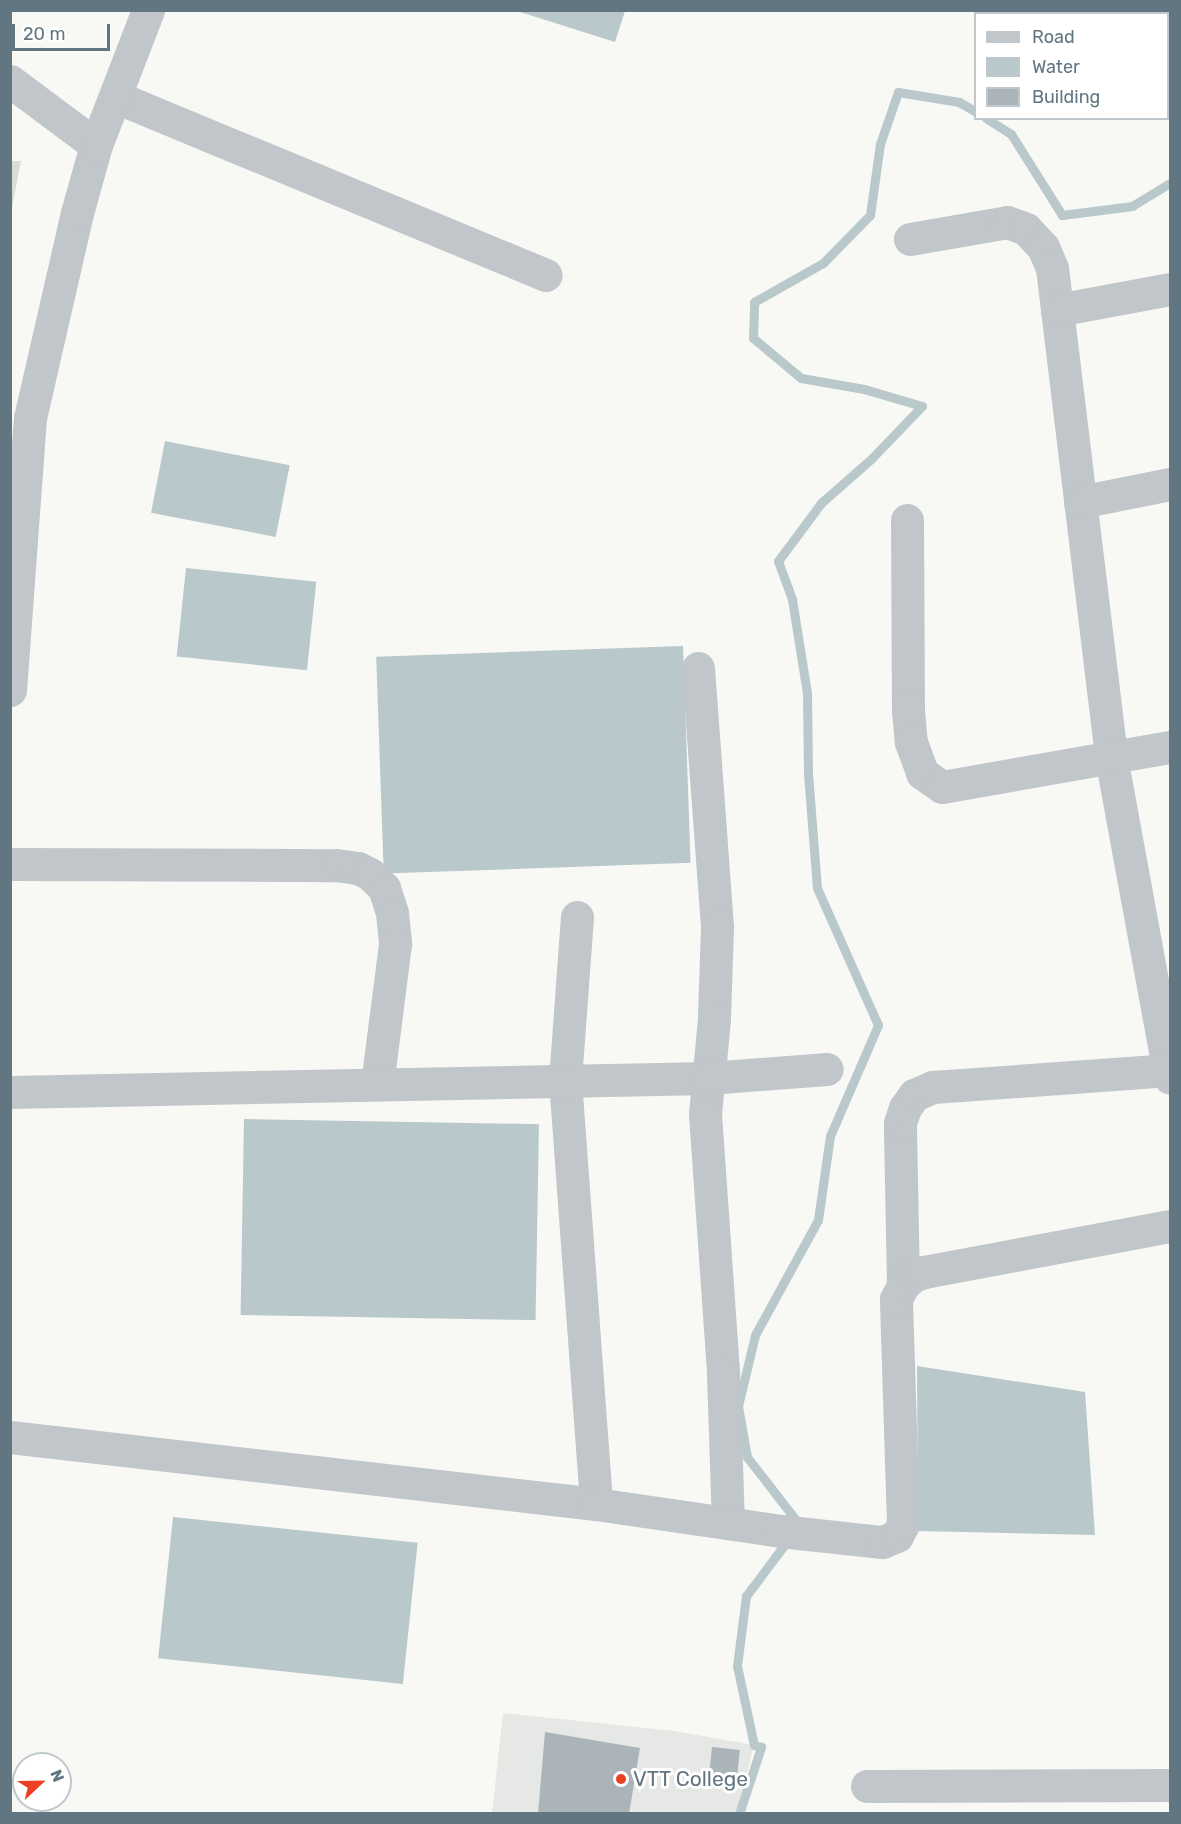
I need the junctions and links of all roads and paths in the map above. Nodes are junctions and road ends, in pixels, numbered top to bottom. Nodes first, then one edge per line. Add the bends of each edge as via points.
1 (148, 10) edge
2 (10, 81) edge
3 (116, 97) junction
4 (96, 144) junction
5 (910, 239) dead end
6 (546, 275) dead end
7 (1170, 289) edge
8 (1057, 310) junction
9 (1170, 484) edge
10 (1080, 502) junction
11 (17, 512) edge
12 (907, 520) dead end
13 (698, 668) dead end
14 (10, 690) edge
15 (1170, 747) edge
16 (1111, 757) junction
17 (10, 864) edge
18 (577, 916) dead end
19 (1163, 999) edge
20 (827, 1070) dead end
21 (1170, 1074) edge
22 (708, 1078) junction
23 (565, 1080) junction
24 (377, 1084) junction
25 (10, 1092) edge
26 (1170, 1227) edge
27 (903, 1285) junction
28 (10, 1437) edge
29 (596, 1504) junction
30 (728, 1522) junction
31 (1170, 1785) edge
32 (867, 1786) dead end
33 (968, 1800) edge

1 - 3 street
2 - 4 street
3 - 4 street
3 - 6 street
4 - 11 street via 56,297 30,418
5 - 8 street via 1007,222 1026,229 1043,247 1052,268
7 - 8 street
8 - 10 street
9 - 10 street
10 - 16 street
11 - 14 street
12 - 16 street via 908,710 911,742 922,773 942,787
13 - 22 street via 717,927
15 - 16 street
16 - 19 street
17 - 24 street via 336,865 370,874 384,888 392,913 395,945
18 - 23 street
19 - 21 street
20 - 22 street
21 - 27 street via 933,1087 914,1095 900,1123
22 - 23 street
22 - 30 street via 705,1114 723,1374
23 - 24 street
23 - 29 street
24 - 25 street
26 - 27 street via 924,1272
27 - 30 street via 896,1299 903,1524 897,1536 882,1542
28 - 29 street
29 - 30 street
31 - 33 street
32 - 33 street

